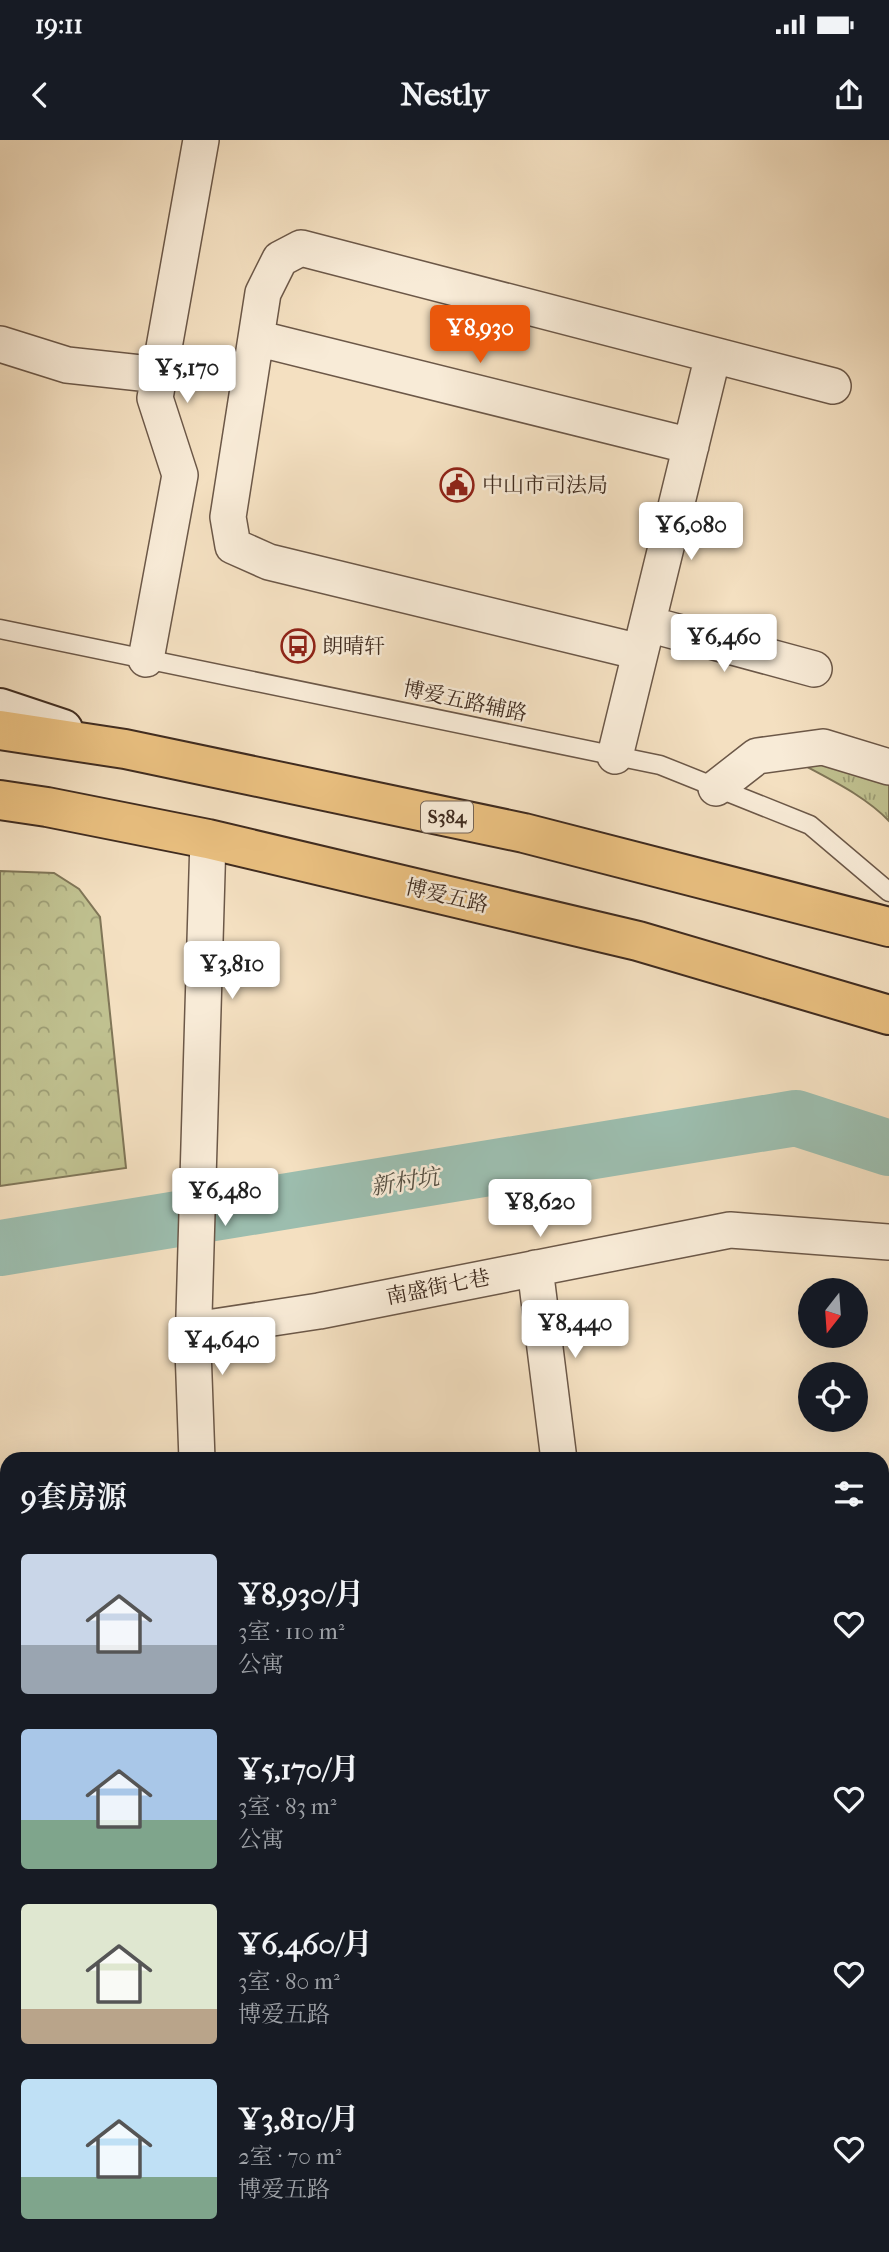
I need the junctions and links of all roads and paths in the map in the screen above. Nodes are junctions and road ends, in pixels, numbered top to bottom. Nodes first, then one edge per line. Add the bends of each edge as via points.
1 (201, 140) edge
2 (256, 338) junction
3 (0, 344) edge
4 (713, 355) junction
5 (159, 375) junction
6 (832, 386) dead end
7 (691, 446) junction
8 (0, 629) edge
9 (644, 638) junction
10 (146, 659) junction
11 (814, 669) dead end
12 (0, 708) edge
13 (0, 730) edge
14 (124, 749) junction
15 (615, 756) junction
16 (889, 767) edge
17 (716, 788) junction
18 (0, 800) edge
19 (47, 807) junction
20 (0, 809) edge
21 (208, 839) junction
22 (889, 892) edge
23 (889, 927) edge
24 (889, 1015) edge
25 (889, 1242) edge
26 (535, 1268) junction
27 (194, 1330) junction
28 (197, 1452) edge
29 (558, 1452) edge

1 - 5 street
2 - 4 street via 263,293 280,260 301,248
2 - 7 street
2 - 9 street via 228,517 233,546 269,562
3 - 5 street via 68,365
4 - 6 street
4 - 7 street
5 - 10 street via 155,398 180,475
7 - 9 street
8 - 10 lane, 博爱五路辅路
9 - 11 street
9 - 15 street
10 - 15 lane, 博爱五路辅路
12 - 14 main road
13 - 14 highway, S384
14 - 23 highway, S384 via 524,833
15 - 17 lane, 博爱五路辅路 via 660,765
16 - 17 street via 823,747 757,756
17 - 22 lane, 博爱五路辅路 via 810,825
18 - 19 highway, 博爱五路
19 - 20 lane
19 - 21 highway, 博爱五路
21 - 24 highway, 博爱五路 via 638,942
21 - 27 street
25 - 26 street, 南盛街七巷 via 730,1230
26 - 27 street, 南盛街七巷 via 319,1311
26 - 29 street
27 - 28 street

